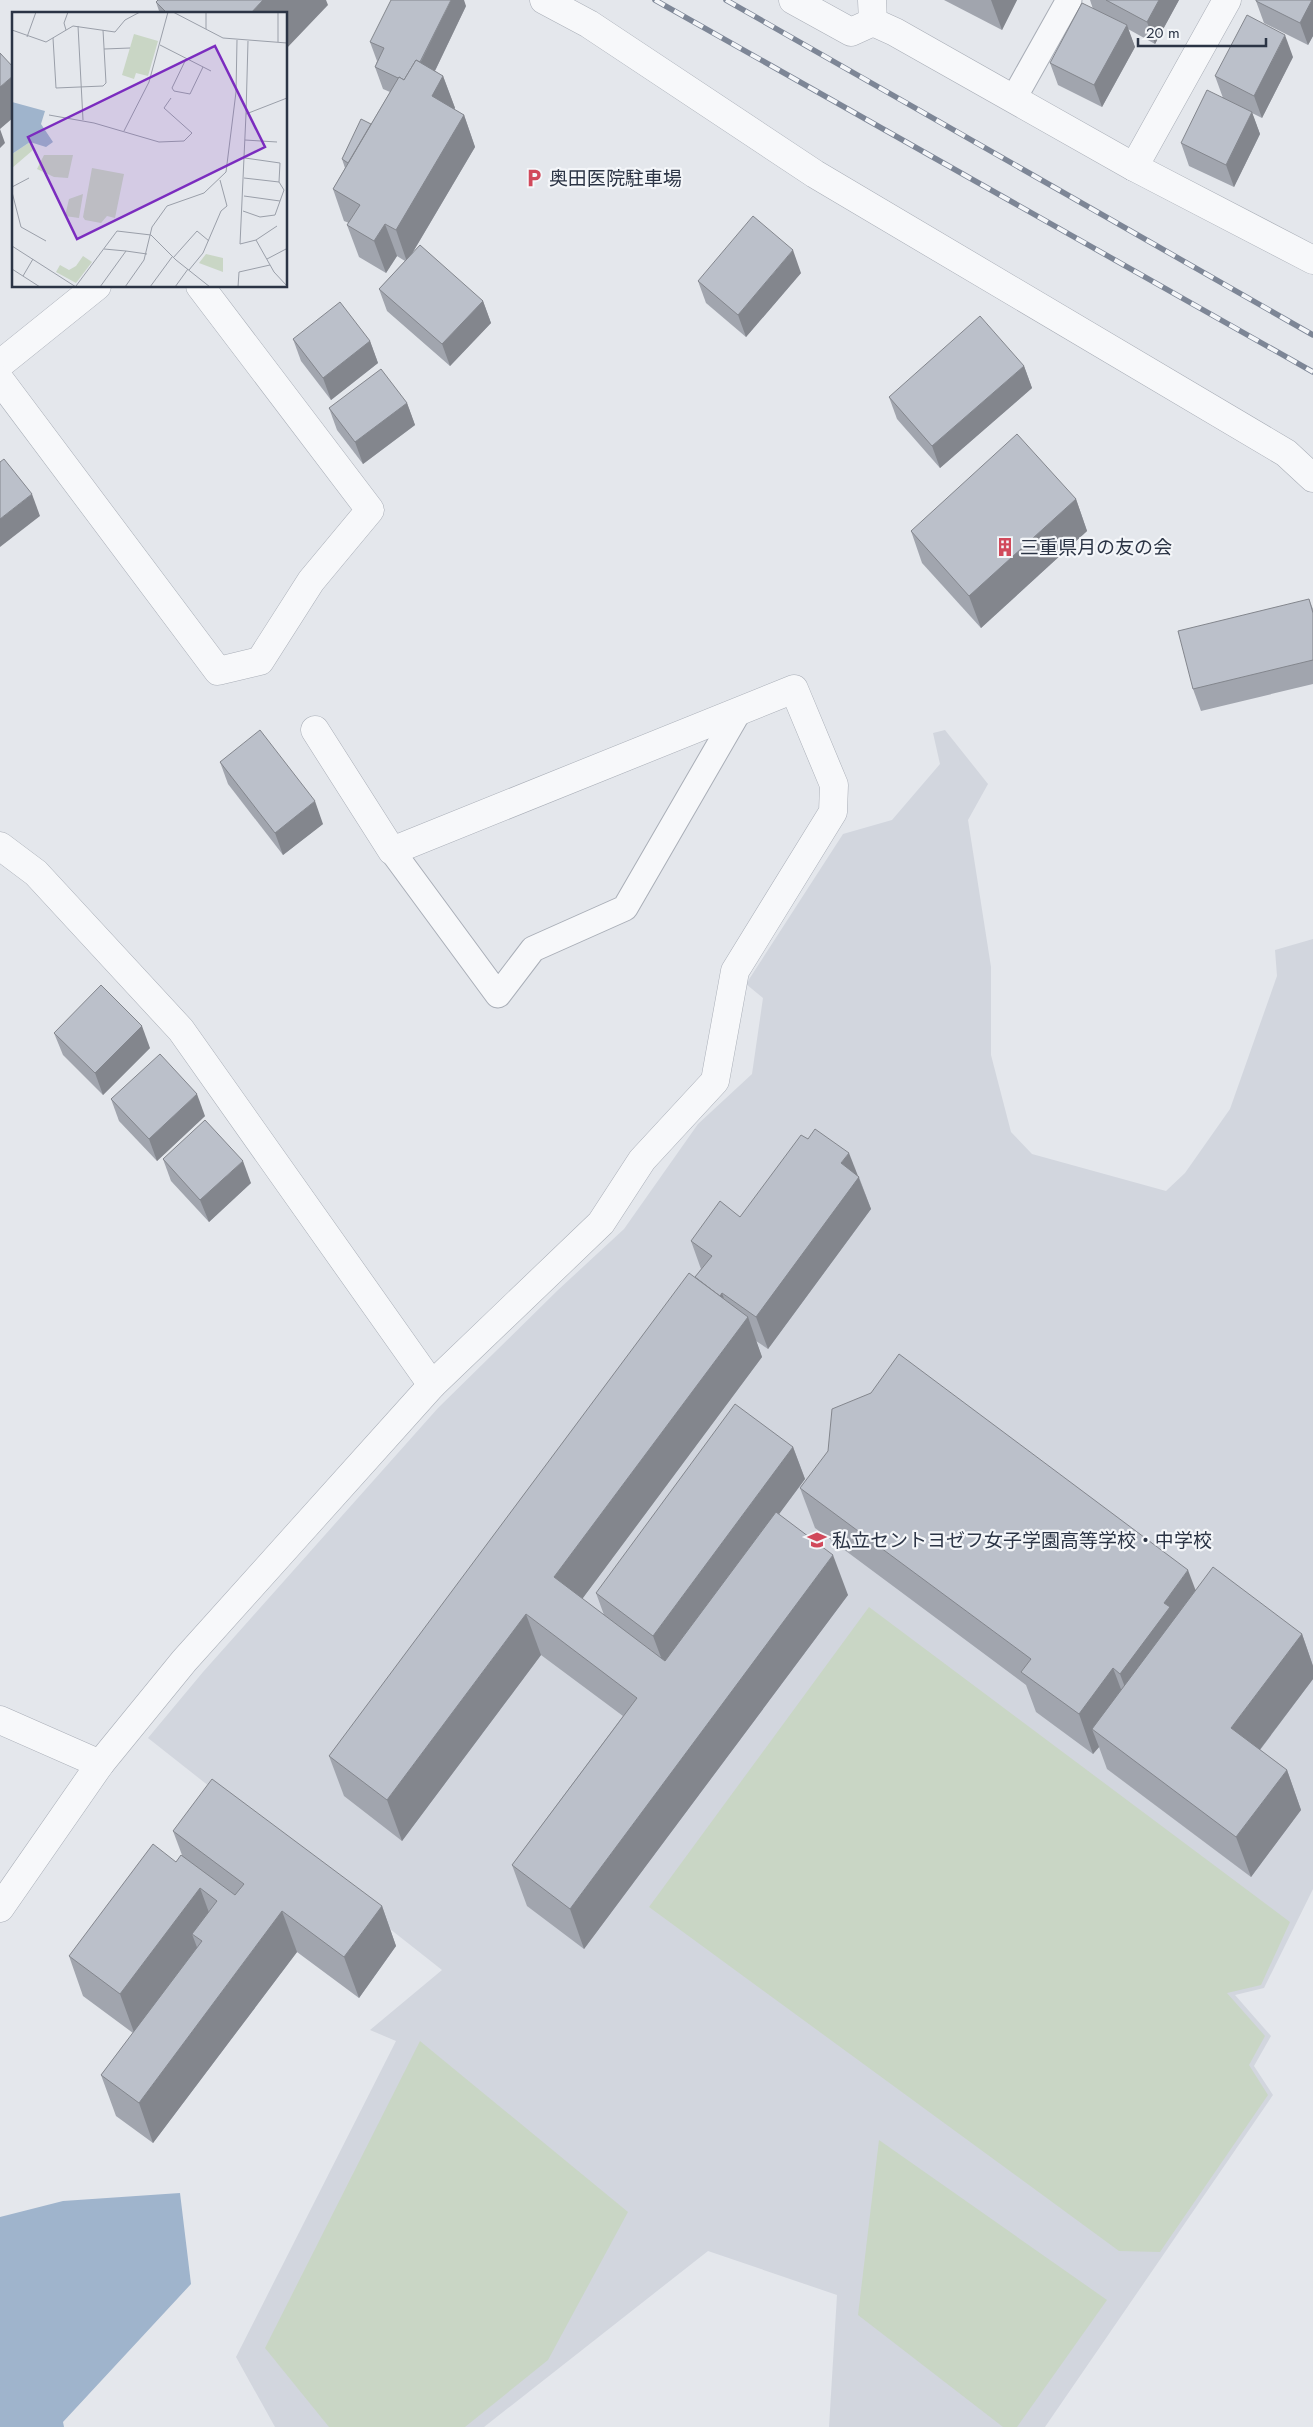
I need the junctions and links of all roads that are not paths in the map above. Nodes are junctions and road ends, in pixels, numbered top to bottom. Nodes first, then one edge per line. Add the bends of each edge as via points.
1 (544, 0) edge
2 (793, 0) edge
3 (1069, 0) edge
4 (1227, 0) edge
5 (872, 11) edge
6 (1014, 98) junction
7 (1134, 167) junction
8 (1313, 260) edge
9 (95, 288) edge
10 (202, 288) edge
11 (0, 364) edge
12 (0, 380) edge
13 (1313, 478) edge
14 (739, 711) junction
15 (315, 730) dead end
16 (0, 846) edge
17 (392, 851) junction
18 (432, 1385) junction
19 (0, 1720) edge
20 (100, 1764) junction
21 (0, 1908) edge

1 - 13 street via 589,24 815,174 1286,453
2 - 5 street via 851,32
3 - 6 lane
4 - 7 street
5 - 6 street
6 - 7 street
7 - 8 street
9 - 11 street
10 - 12 street via 370,510 311,581 260,661 218,671
14 - 17 street
14 - 17 lane via 625,908 533,949 498,995
14 - 18 street via 794,689 834,785 833,812 736,970 715,1081 642,1160 601,1223
15 - 17 street
16 - 18 street via 36,873 181,1030
18 - 20 street via 184,1661
19 - 20 street
20 - 21 street

